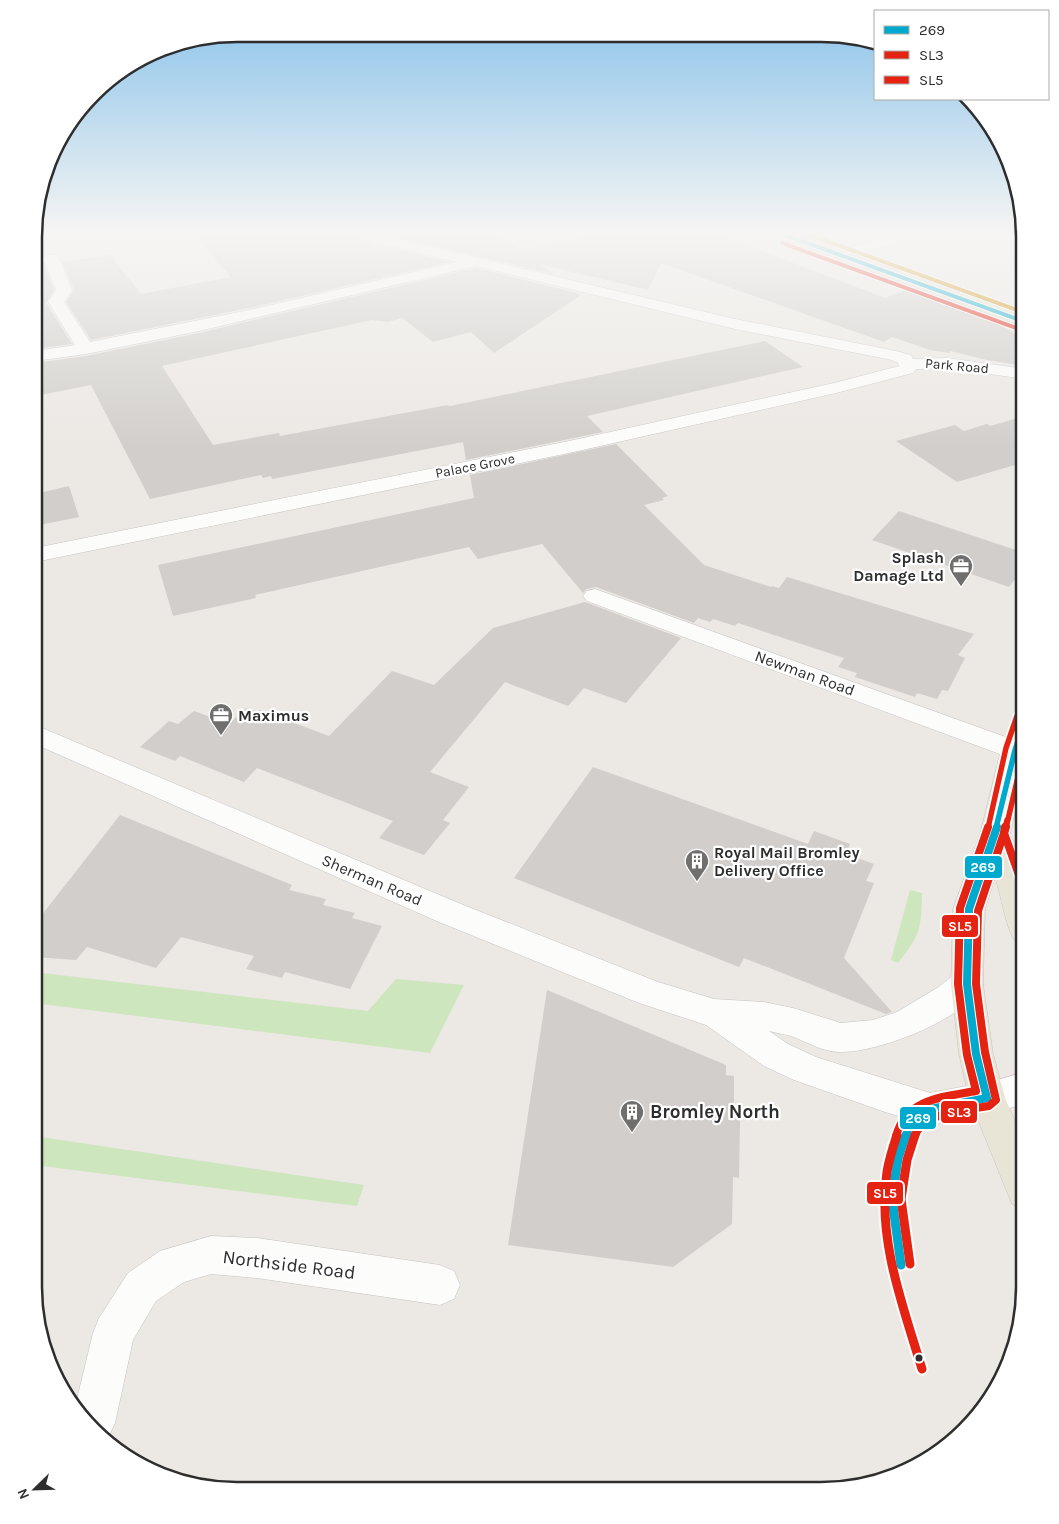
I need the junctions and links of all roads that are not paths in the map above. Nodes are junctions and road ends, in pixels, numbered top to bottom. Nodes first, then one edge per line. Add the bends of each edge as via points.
1 (59, 306) edge
2 (286, 306) edge
3 (661, 306) edge
4 (981, 306) edge
5 (1016, 319) edge
6 (86, 349) junction
7 (42, 355) edge
8 (908, 364) junction
9 (1016, 373) edge
10 (42, 554) edge
11 (595, 596) dead end
12 (42, 737) edge
13 (1016, 747) edge
14 (1015, 750) junction
15 (994, 834) junction
16 (1016, 894) edge
17 (967, 984) junction
18 (714, 1012) junction
19 (1016, 1090) edge
20 (987, 1098) junction
21 (1016, 1169) edge
22 (440, 1285) dead end
23 (93, 1417) edge

1 - 6 street
2 - 6 street
3 - 8 street, Park Road via 896,356
4 - 5 main road
6 - 7 street
8 - 9 street, Park Road via 947,363
8 - 10 street, Palace Grove via 907,369 836,388
11 - 14 street, Newman Road
12 - 18 street, Sherman Road via 450,913 650,993
13 - 14 main road
14 - 15 main road
15 - 16 main road
15 - 17 main road via 969,909
17 - 18 street, Sherman Road via 908,1022 873,1034 841,1038 764,1016
17 - 20 main road via 976,1054
18 - 20 street, Sherman Road via 776,1055 806,1069 885,1096 930,1109
19 - 20 street, Sherman Road
20 - 21 main road
22 - 23 street, Northside Road via 257,1258 211,1256 174,1264 142,1287 114,1333

